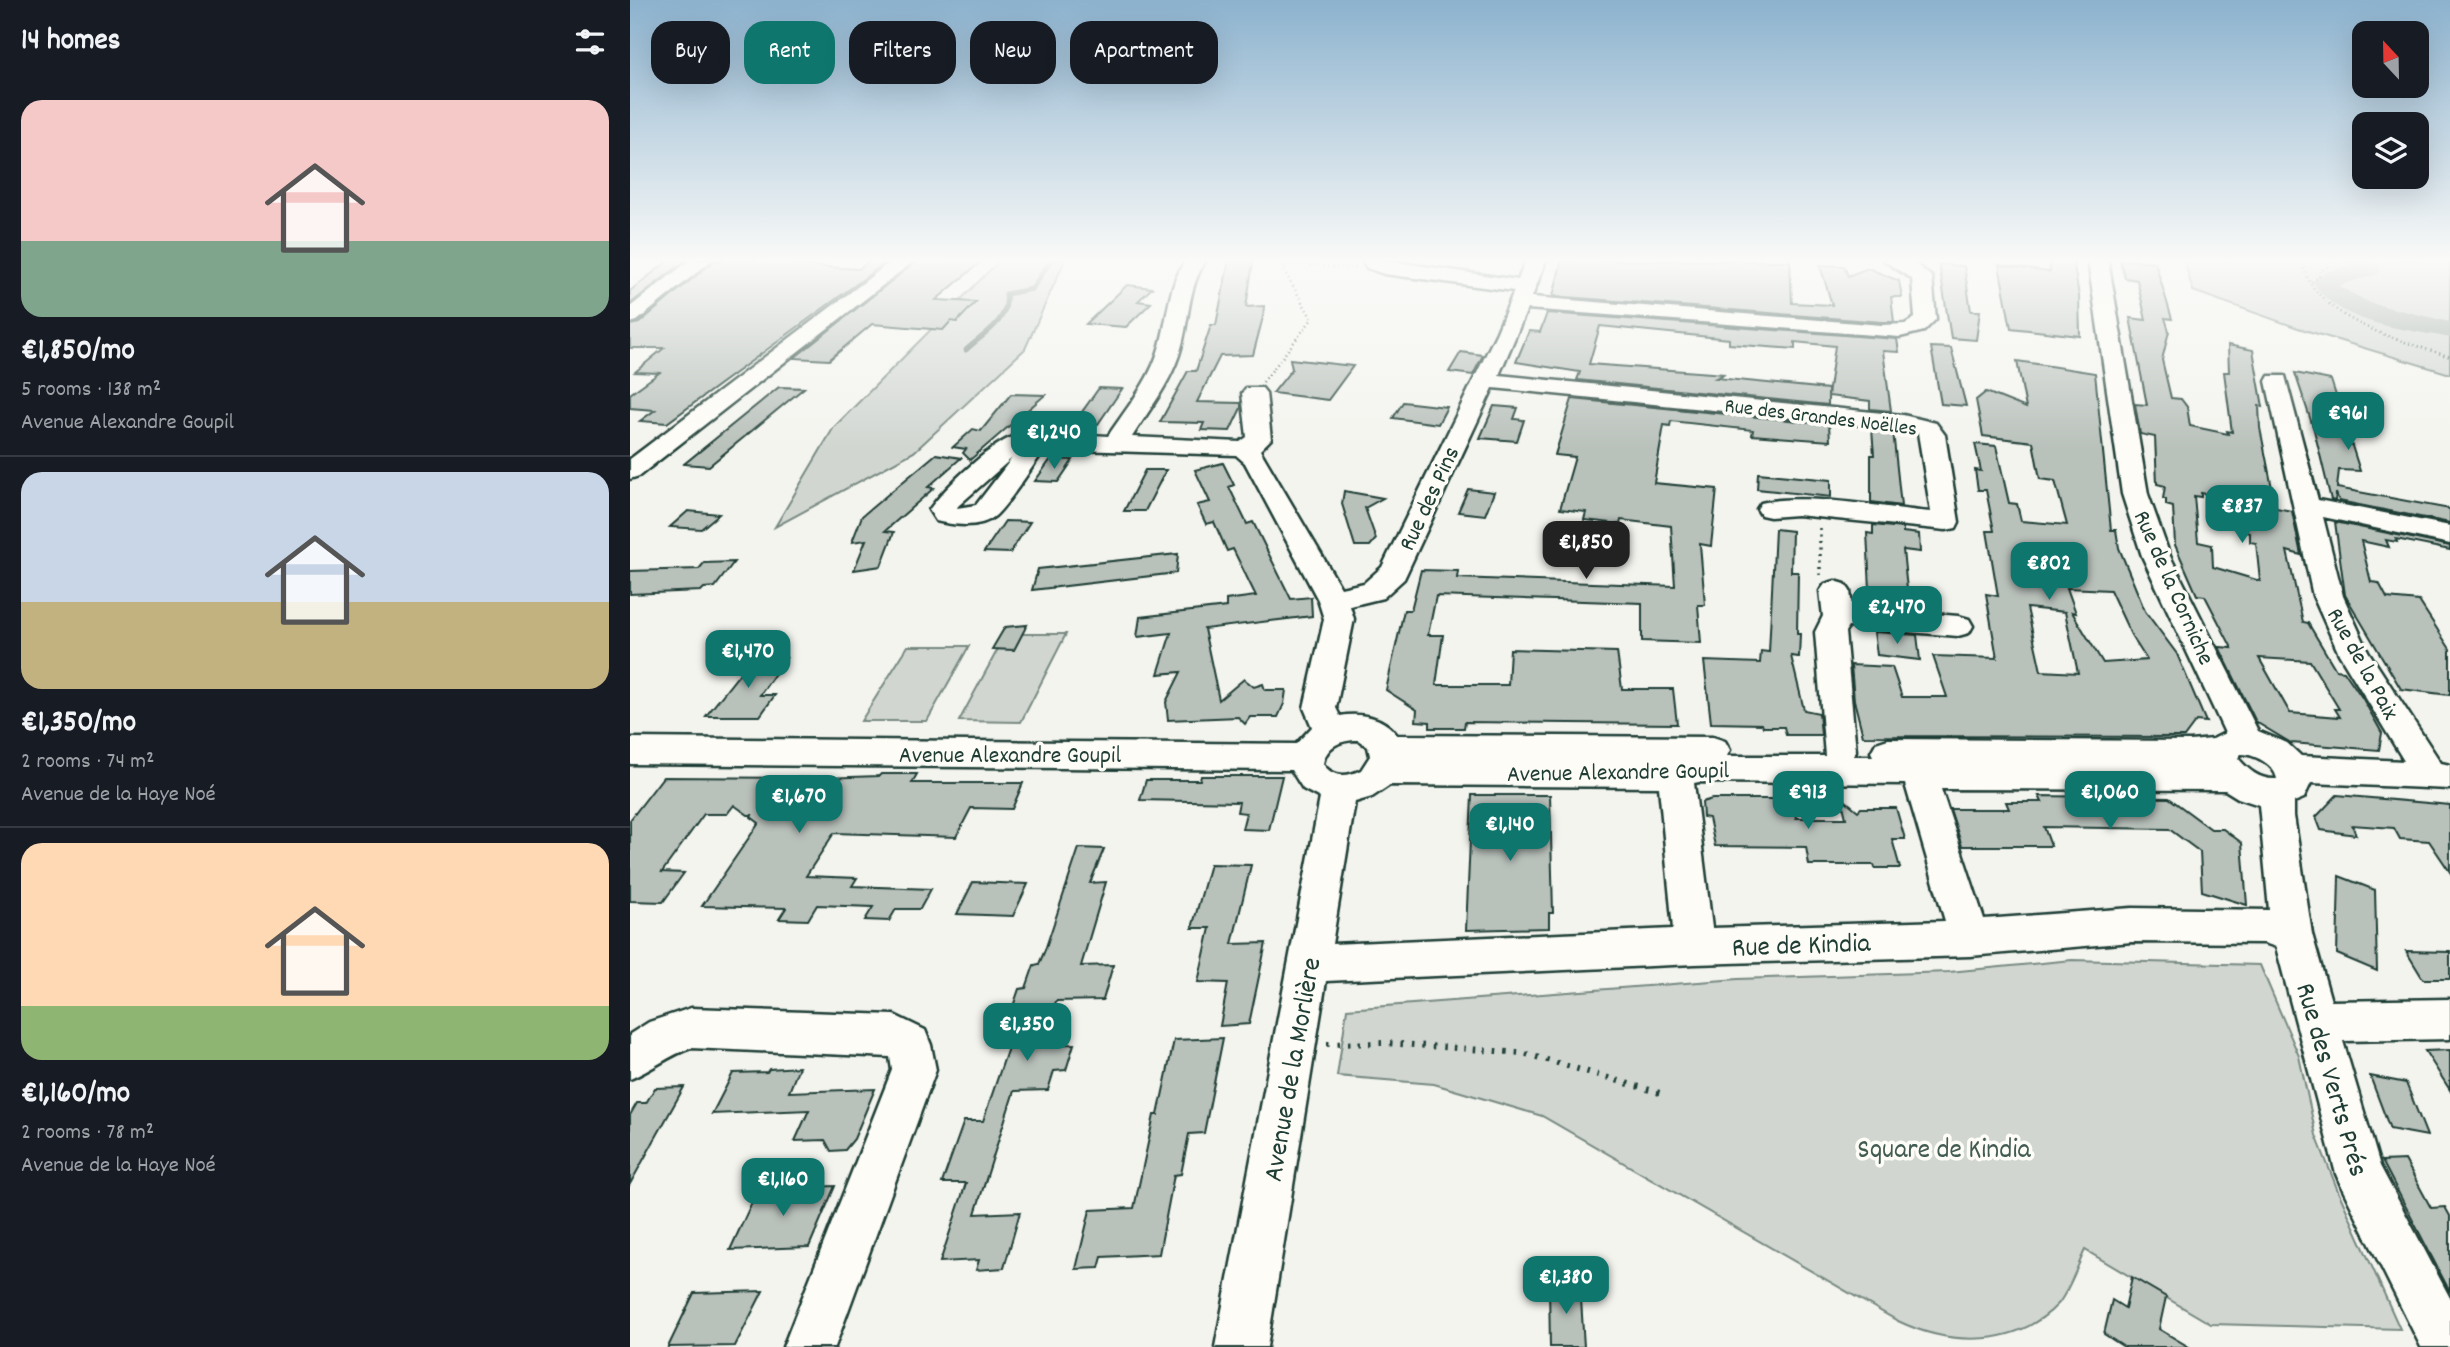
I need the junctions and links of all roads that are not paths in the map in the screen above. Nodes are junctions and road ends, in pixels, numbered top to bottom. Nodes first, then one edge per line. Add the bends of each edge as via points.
1 (823, 323) edge
2 (1174, 323) edge
3 (1511, 323) edge
4 (1801, 323) edge
5 (1923, 323) edge
6 (2108, 323) edge
7 (1484, 380) junction
8 (2277, 381) dead end
9 (1254, 393) road end
10 (1038, 441) dead end
11 (1116, 443) junction
12 (1245, 450) junction
13 (630, 471) edge
14 (2307, 506) junction
15 (1770, 509) dead end
16 (2450, 535) edge
17 (1334, 600) junction
18 (1958, 626) dead end
19 (1325, 720) junction
20 (630, 751) edge
21 (1839, 751) junction
22 (2233, 756) junction
23 (1264, 757) junction
24 (1306, 757) junction
25 (1385, 760) junction
26 (1675, 772) junction
27 (1919, 773) junction
28 (2440, 776) edge
29 (2285, 781) junction
30 (1339, 790) junction
31 (2292, 934) junction
32 (1970, 937) junction
33 (1695, 946) junction
34 (1308, 962) junction
35 (2450, 1019) edge
36 (2317, 1021) junction
37 (630, 1059) edge
38 (809, 1347) edge
39 (1241, 1347) edge
40 (2448, 1347) edge

1 - 13 street
2 - 11 street via 1162,369
3 - 7 street, Rue des Pins
4 - 5 street via 1882,331 1904,331
6 - 22 street, Rue de la Corniche via 2135,494
7 - 15 street, Rue des Grandes Noëlles via 1903,422 1927,428 1933,435 1946,522 1820,509
7 - 17 street, Rue des Pins via 1394,572 1373,591
8 - 14 street, Rue de la Paix
9 - 12 street via 1259,439
10 - 11 street
11 - 12 street
12 - 17 street via 1255,458
14 - 16 street
14 - 28 street, Rue de la Paix via 2328,596 2354,654
17 - 19 street via 1339,619
18 - 21 street via 1837,604 1830,632
19 - 23 street
19 - 24 street
19 - 25 street via 1342,727 1365,728 1383,740
20 - 23 street, Avenue Alexandre Goupil
21 - 22 street, Avenue Alexandre Goupil
21 - 25 street, Avenue Alexandre Goupil
22 - 27 street, Avenue Alexandre Goupil via 2001,776
22 - 29 street via 2253,790
23 - 24 street, Avenue Alexandre Goupil
24 - 30 street via 1316,783
25 - 26 street, Avenue Alexandre Goupil
25 - 30 street via 1364,786
26 - 27 street, Avenue Alexandre Goupil via 1893,769
26 - 33 street
27 - 32 street
28 - 29 street
29 - 31 street, Rue des Verts Prés via 2276,816
30 - 34 street, Avenue de la Morlière
31 - 32 street, Rue de Kindia via 2264,926 2132,925
31 - 36 street, Rue des Verts Prés
32 - 33 street, Rue de Kindia
33 - 34 street, Rue de Kindia
34 - 39 street, Avenue de la Morlière
35 - 36 street
36 - 40 street, Rue des Verts Prés via 2359,1174
37 - 38 street via 664,1036 691,1028 894,1035 910,1045 914,1070

